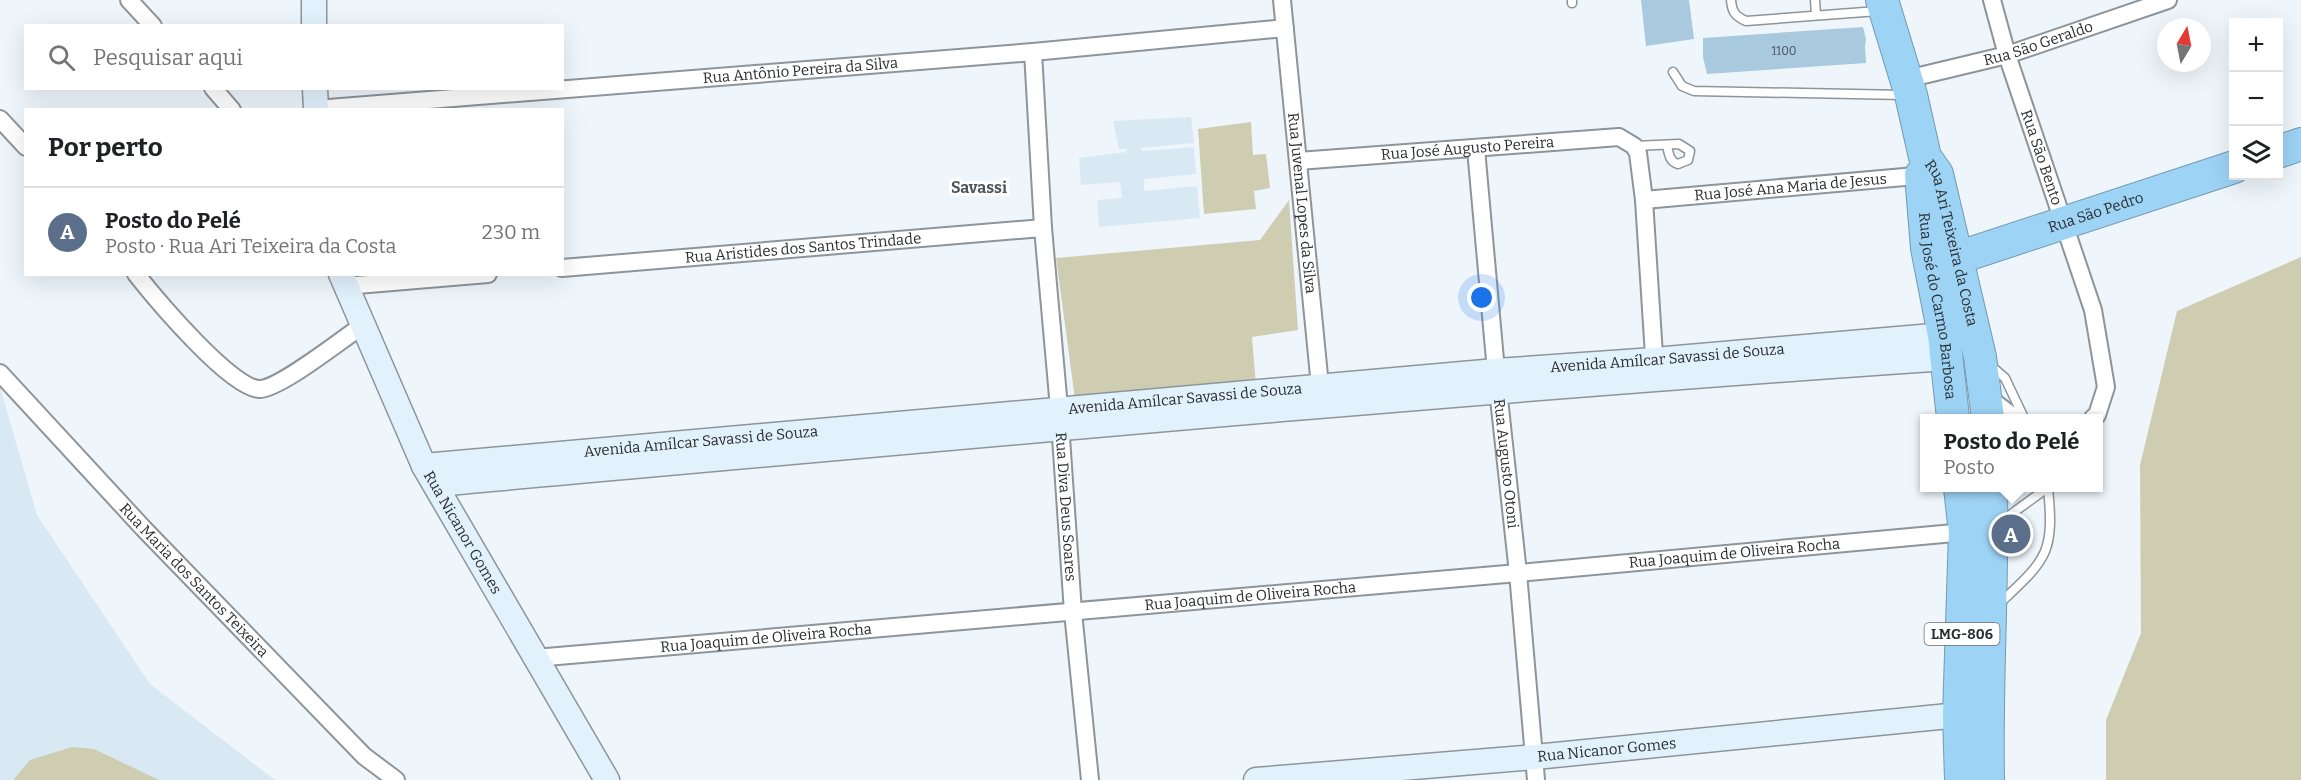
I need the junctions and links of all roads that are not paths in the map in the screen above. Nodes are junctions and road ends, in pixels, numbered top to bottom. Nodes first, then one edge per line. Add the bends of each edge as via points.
1 (129, 0) edge
2 (314, 0) edge
3 (1282, 0) edge
4 (1731, 0) edge
5 (1817, 0) edge
6 (1992, 0) edge
7 (2168, 0) edge
8 (1884, 5) edge
9 (1816, 15) junction
10 (151, 24) edge
11 (314, 24) edge
12 (1285, 28) junction
13 (1033, 52) junction
14 (2007, 55) junction
15 (1673, 72) dead end
16 (1909, 87) junction
17 (564, 89) edge
18 (215, 90) edge
19 (315, 90) edge
20 (555, 90) edge
21 (230, 108) edge
22 (316, 108) edge
23 (329, 108) edge
24 (0, 119) edge
25 (2301, 144) edge
26 (24, 145) edge
27 (1667, 145) dead end
28 (1634, 146) junction
29 (1476, 149) junction
30 (2283, 150) edge
31 (1298, 161) junction
32 (1928, 169) junction
33 (2229, 169) edge
34 (1644, 200) junction
35 (2063, 224) junction
36 (1042, 228) junction
37 (1957, 258) junction
38 (564, 268) edge
39 (138, 276) edge
40 (440, 276) edge
41 (343, 280) edge
42 (362, 326) junction
43 (1946, 346) junction
44 (1980, 357) junction
45 (1655, 369) junction
46 (0, 373) edge
47 (1497, 381) junction
48 (1321, 396) junction
49 (1986, 407) edge
50 (1953, 414) edge
51 (2004, 414) edge
52 (2022, 414) edge
53 (2097, 414) edge
54 (1059, 418) junction
55 (430, 475) junction
56 (1962, 492) edge
57 (1990, 492) edge
58 (2040, 492) edge
59 (2048, 492) edge
60 (1978, 530) junction
61 (1518, 573) junction
62 (1992, 611) junction
63 (1073, 612) junction
64 (536, 658) junction
65 (1959, 714) junction
66 (1535, 769) edge
67 (396, 780) edge
68 (607, 780) edge
69 (1090, 780) edge
70 (1256, 780) edge
71 (1961, 780) edge
72 (1988, 780) edge

1 - 10 street
2 - 11 street
3 - 12 street, Rua Juvenal Lopes da Silva
4 - 9 lane via 1731,9 1746,21
5 - 9 lane
6 - 14 street, Rua São Bento
7 - 14 street, Rua São Geraldo
8 - 9 lane
8 - 16 highway, Rua Ari Teixeira da Costa
12 - 13 street, Rua Antônio Pereira da Silva
12 - 31 street, Rua Juvenal Lopes da Silva
13 - 17 street, Rua Antônio Pereira da Silva
13 - 36 street, Rua Diva Deus Soares
14 - 16 street, Rua São Geraldo
14 - 35 street, Rua São Bento
15 - 16 lane via 1682,86 1694,91
16 - 32 highway, Rua Ari Teixeira da Costa
18 - 21 street
19 - 22 street
20 - 23 street, Rua Antônio Pereira da Silva
24 - 26 street
25 - 30 highway
27 - 28 lane
28 - 29 street, Rua José Augusto Pereira via 1619,137
28 - 34 street
29 - 31 street, Rua José Augusto Pereira
29 - 47 street, Rua Augusto Otoni
31 - 48 street, Rua Juvenal Lopes da Silva
32 - 34 street, Rua José Ana Maria de Jesus
32 - 37 highway, Rua Ari Teixeira da Costa
32 - 43 highway, Rua José do Carmo Barbosa via 1927,248
33 - 35 highway, Rua São Pedro
34 - 45 street
35 - 37 highway, Rua São Pedro
35 - 53 street, Rua São Bento via 2093,310 2106,387
36 - 38 street, Rua Aristides dos Santos Trindade
36 - 54 street, Rua Diva Deus Soares
37 - 44 highway, Rua Ari Teixeira da Costa
39 - 42 street via 176,323 242,383 260,389 280,382
40 - 41 street
41 - 42 street, Rua Nicanor Gomes
42 - 55 street, Rua Nicanor Gomes
43 - 45 street, Avenida Amílcar Savassi de Souza
43 - 50 highway, Rua José do Carmo Barbosa
44 - 49 highway, Rua Ari Teixeira da Costa
44 - 52 lane via 2005,378
45 - 47 street, Avenida Amílcar Savassi de Souza
46 - 67 street, Rua Maria dos Santos Teixeira via 144,529 364,756
47 - 48 street, Avenida Amílcar Savassi de Souza
47 - 61 street, Rua Augusto Otoni
48 - 54 street, Avenida Amílcar Savassi de Souza
49 - 51 street
54 - 55 street, Avenida Amílcar Savassi de Souza
54 - 63 street, Rua Diva Deus Soares
55 - 64 street, Rua Nicanor Gomes
56 - 60 highway, LMG-806
57 - 60 highway, LMG-806
58 - 60 lane
59 - 62 lane via 2049,546 2036,569
60 - 61 street, Rua Joaquim de Oliveira Rocha
60 - 62 highway, LMG-806
60 - 65 highway, LMG-806
61 - 63 street, Rua Joaquim de Oliveira Rocha
61 - 66 street, Rua Augusto Otoni
62 - 72 highway, LMG-806
63 - 64 street, Rua Joaquim de Oliveira Rocha
63 - 69 street, Rua Diva Deus Soares
64 - 68 street, Rua Nicanor Gomes
65 - 66 street, Rua Nicanor Gomes
65 - 71 highway, LMG-806
66 - 70 street, Rua Nicanor Gomes

